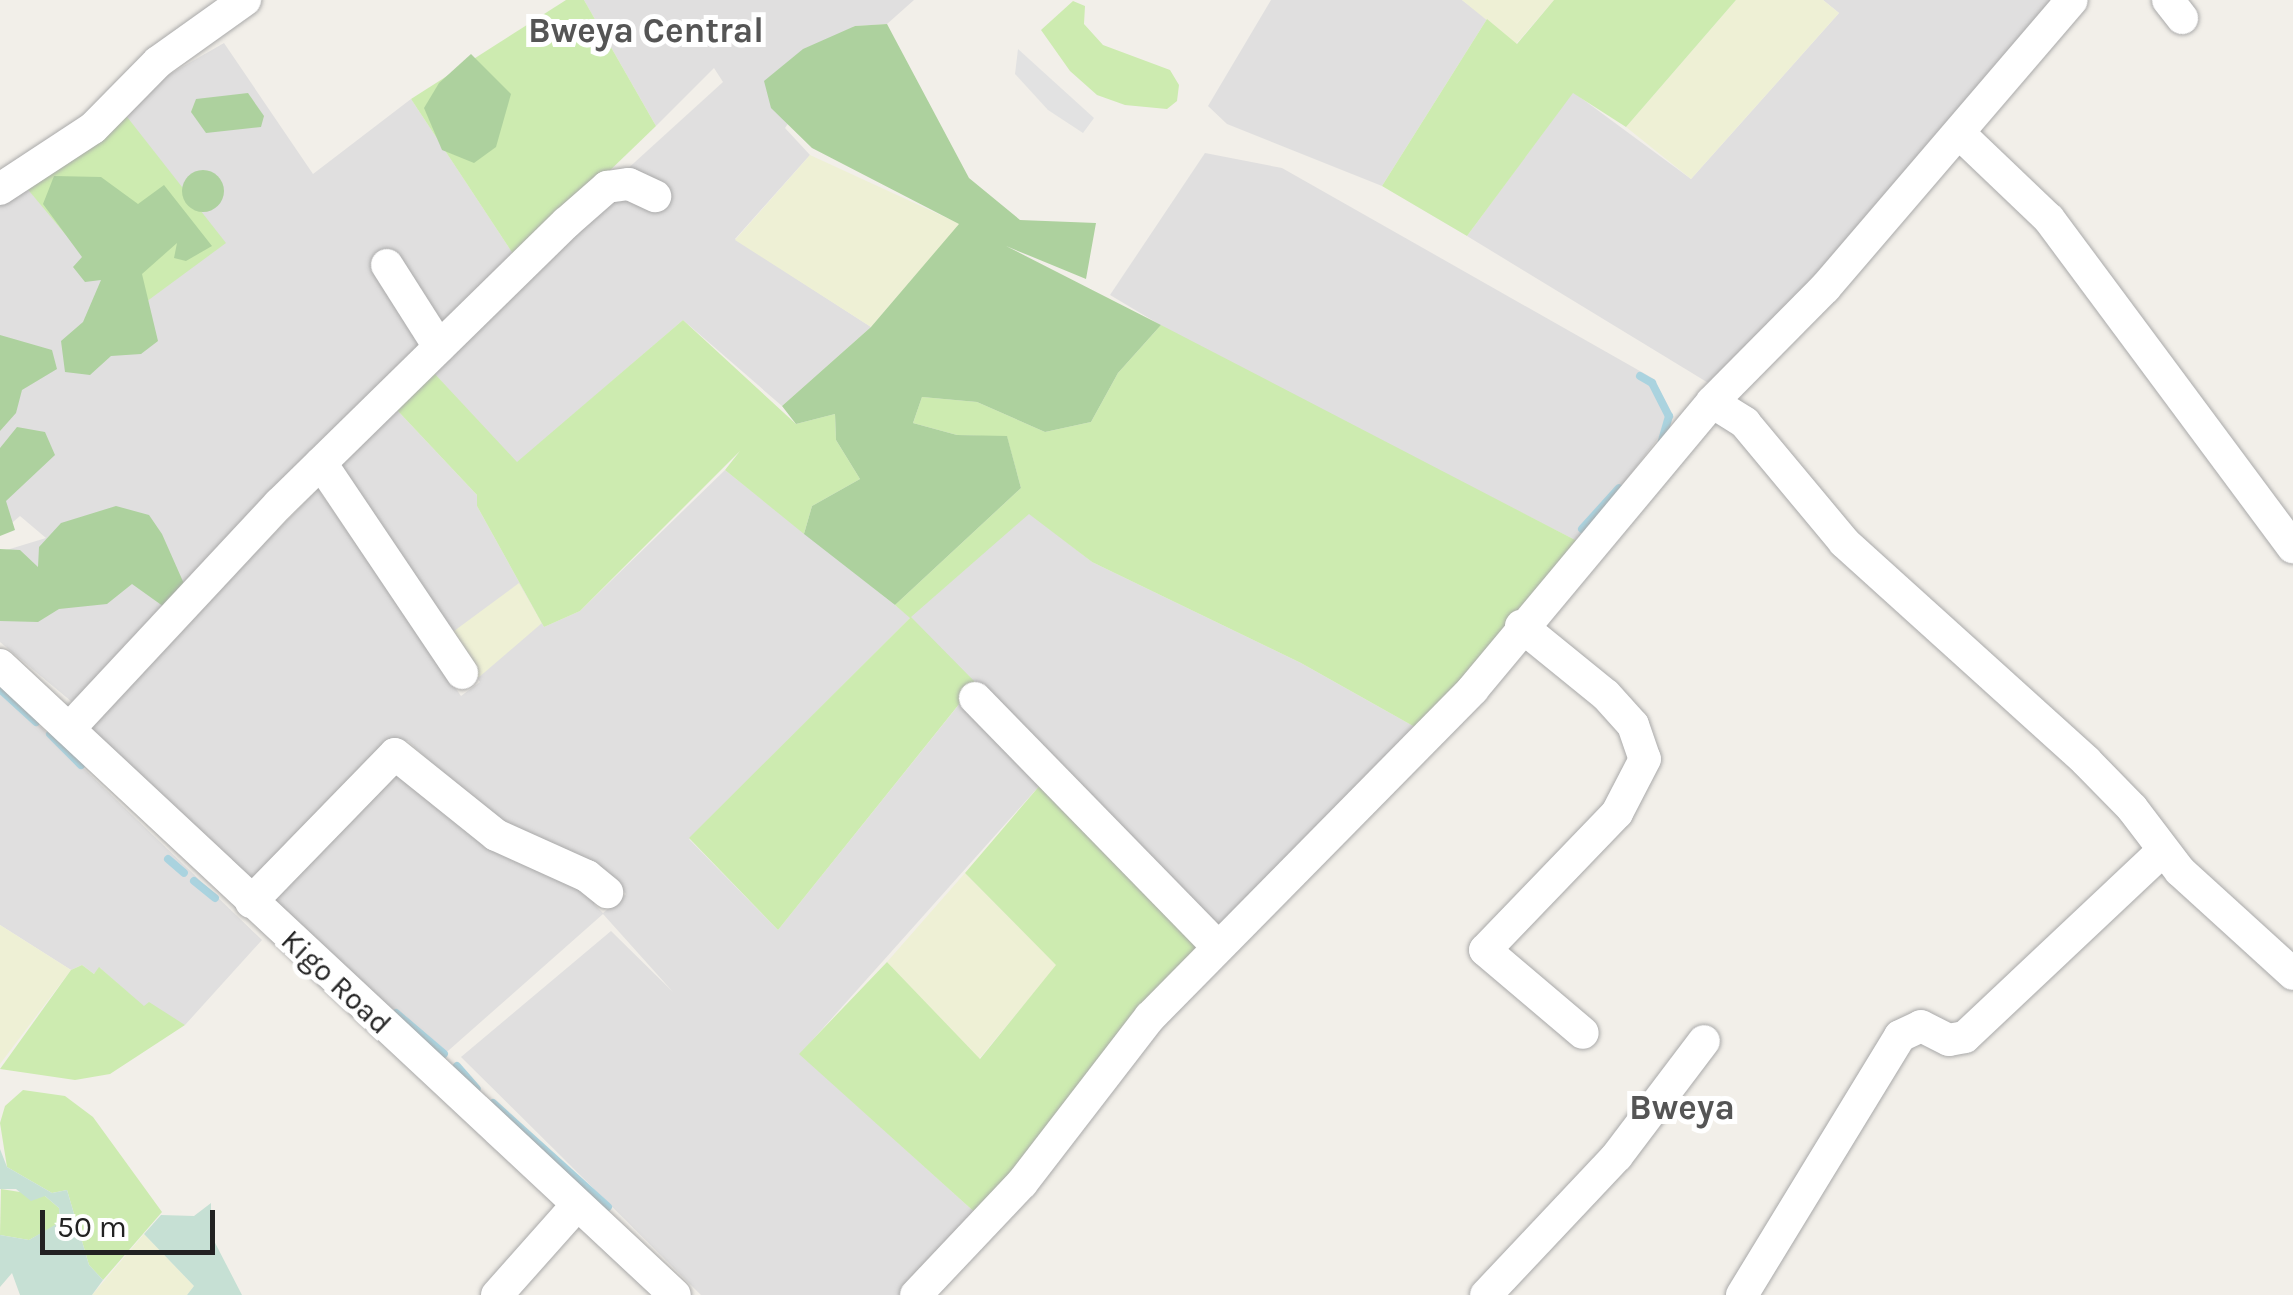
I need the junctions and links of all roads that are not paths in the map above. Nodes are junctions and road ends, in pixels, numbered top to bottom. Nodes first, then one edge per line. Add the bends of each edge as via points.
1 (244, 0) edge
2 (2072, 0) edge
3 (1960, 134) junction
4 (0, 189) edge
5 (655, 196) dead end
6 (387, 265) dead end
7 (438, 347) junction
8 (1712, 402) junction
9 (321, 463) junction
10 (2293, 546) edge
11 (1521, 626) junction
12 (0, 664) edge
13 (462, 674) dead end
14 (975, 698) dead end
15 (68, 729) junction
16 (2162, 852) junction
17 (606, 892) dead end
18 (251, 902) junction
19 (1217, 946) junction
20 (2293, 974) edge
21 (1583, 1033) dead end
22 (1704, 1041) dead end
23 (577, 1205) junction
24 (497, 1295) edge
25 (675, 1295) edge
26 (916, 1295) edge
27 (1486, 1295) edge
28 (1742, 1295) edge

1 - 4 street via 158,62 93,128
2 - 3 street
3 - 8 street via 1813,301
3 - 10 street via 2049,219
5 - 7 street via 629,184 608,187
6 - 7 street
7 - 9 street
8 - 11 street
8 - 16 street via 1745,423 1868,565 2098,772
9 - 13 street
9 - 15 street
11 - 19 street via 1472,689
11 - 21 street via 1606,695 1633,725 1645,760 1618,814 1486,950
12 - 15 street, Kigo Road
14 - 19 street
15 - 18 street, Kigo Road
16 - 20 street
16 - 28 street via 1965,1037 1948,1040 1921,1026 1900,1036
17 - 18 street via 587,876 496,836 396,754
18 - 23 street, Kigo Road
19 - 26 street via 1150,1017 1022,1183
22 - 27 street via 1617,1156
23 - 24 street
23 - 25 street, Kigo Road

